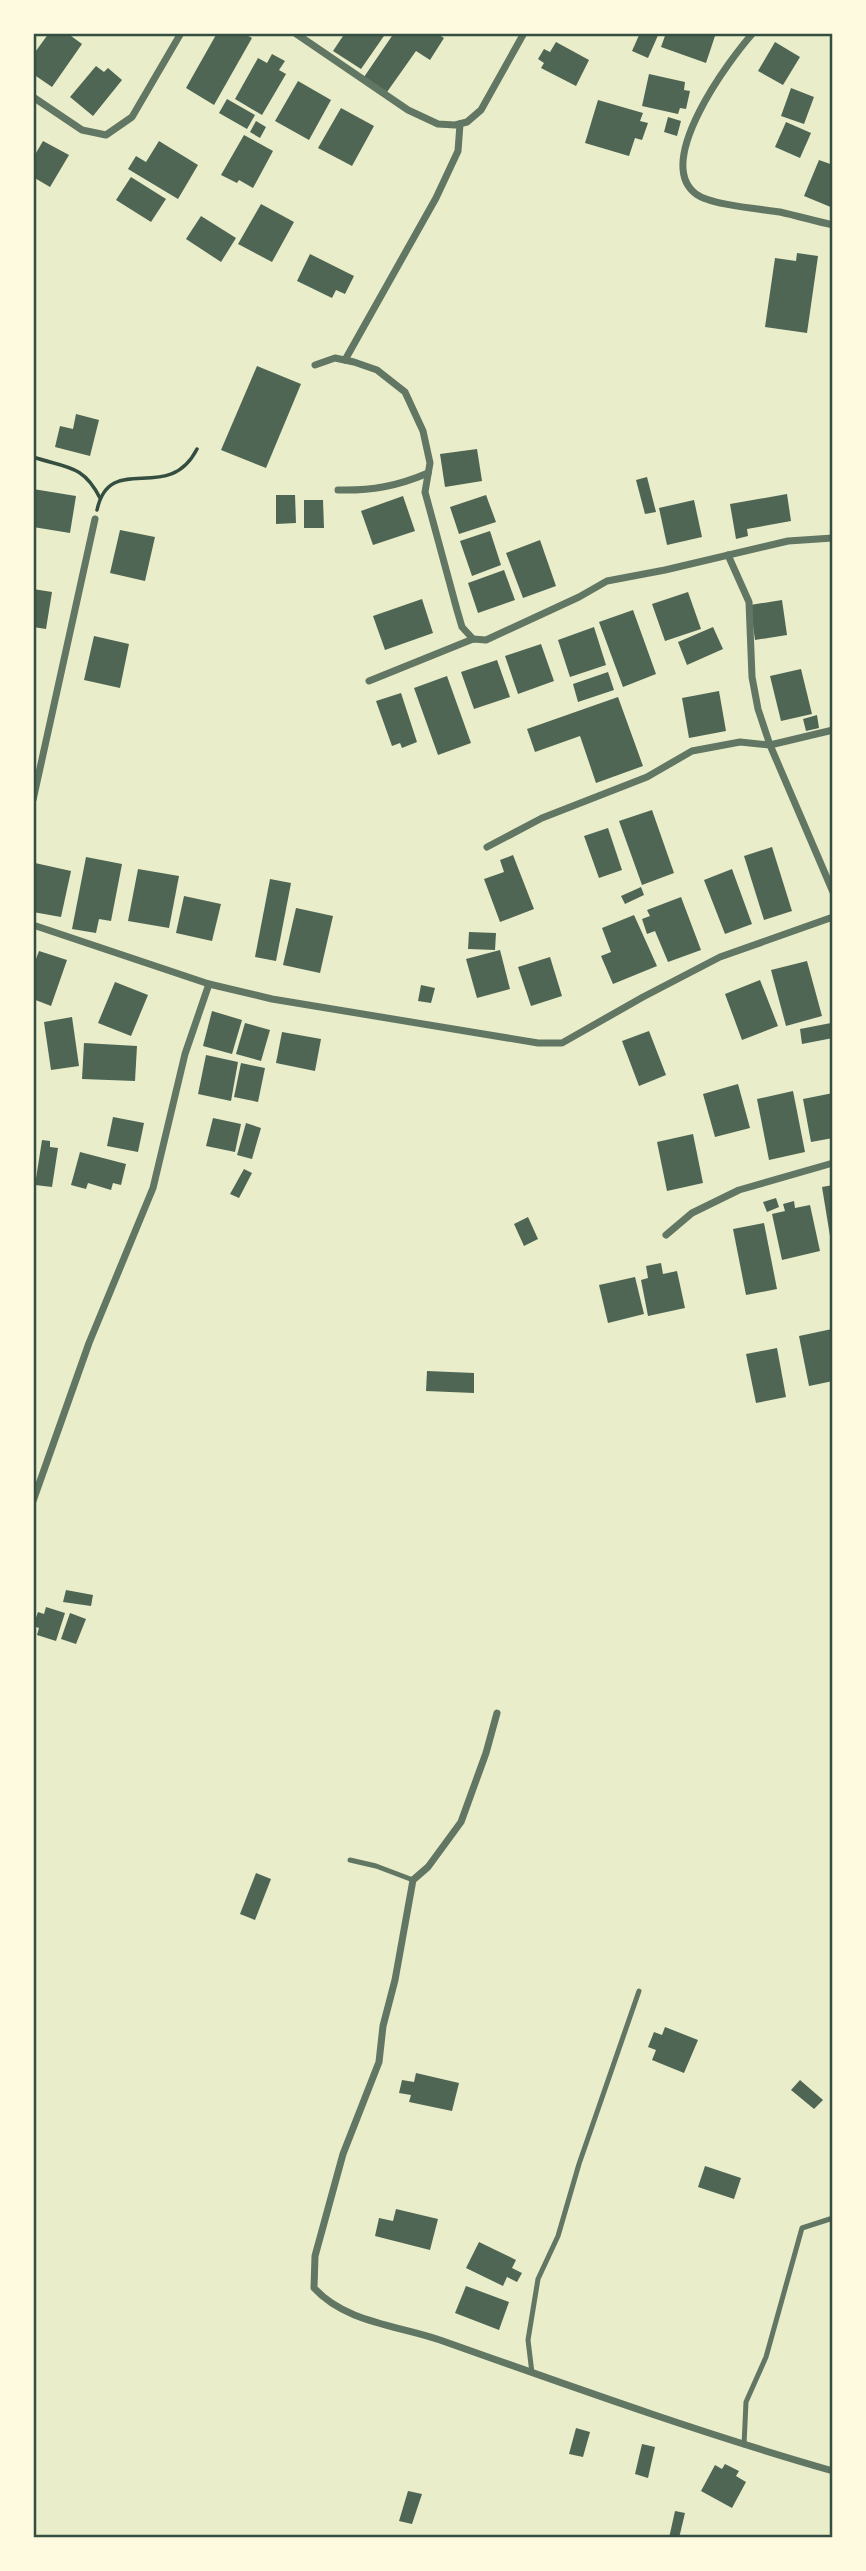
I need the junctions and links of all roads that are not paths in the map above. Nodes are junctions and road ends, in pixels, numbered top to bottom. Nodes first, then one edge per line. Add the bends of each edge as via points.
1 (181, 33) edge
2 (295, 33) edge
3 (524, 33) edge
4 (752, 33) edge
5 (33, 97) edge
6 (460, 124) junction
7 (833, 225) edge
8 (345, 360) junction
9 (315, 365) dead end
10 (428, 472) junction
11 (338, 490) dead end
12 (95, 519) road end
13 (833, 538) edge
14 (728, 555) junction
15 (472, 639) junction
16 (369, 681) dead end
17 (833, 730) edge
18 (770, 745) junction
19 (33, 800) edge
20 (487, 848) dead end
21 (833, 892) edge
22 (833, 917) edge
23 (33, 925) edge
24 (209, 985) junction
25 (833, 1163) edge
26 (666, 1235) dead end
27 (33, 1501) edge
28 (497, 1713) dead end
29 (350, 1860) dead end
30 (413, 1880) junction
31 (639, 1991) dead end
32 (833, 2218) edge
33 (532, 2373) junction
34 (744, 2445) junction
35 (833, 2472) edge

1 - 5 street via 132,117 106,135 82,130
2 - 6 street via 408,110 438,124
3 - 6 street via 481,110
4 - 7 street via 729,61 686,143 683,166 687,182 696,194 716,201
6 - 8 street via 458,151 436,198
8 - 9 street via 335,358
8 - 10 street via 377,370 405,392 423,431
10 - 11 street via 382,488
10 - 15 street via 425,492 462,627
12 - 19 street
13 - 14 street via 788,541
14 - 15 street via 607,581 486,640
14 - 18 street via 749,602 752,677
15 - 16 street
17 - 18 street
18 - 20 street via 740,742 692,751 647,776 542,818
18 - 21 street
22 - 24 street via 720,957 562,1043 538,1043
23 - 24 street
24 - 27 street via 185,1054 153,1188 89,1343
25 - 26 street via 739,1191 692,1213
28 - 30 street via 461,1822
29 - 30 lane
30 - 33 street via 379,2063 343,2154 315,2256 314,2288 354,2316
31 - 33 lane via 558,2236 538,2279 528,2340
32 - 34 lane via 802,2228 766,2357 746,2402
33 - 34 street
34 - 35 street

